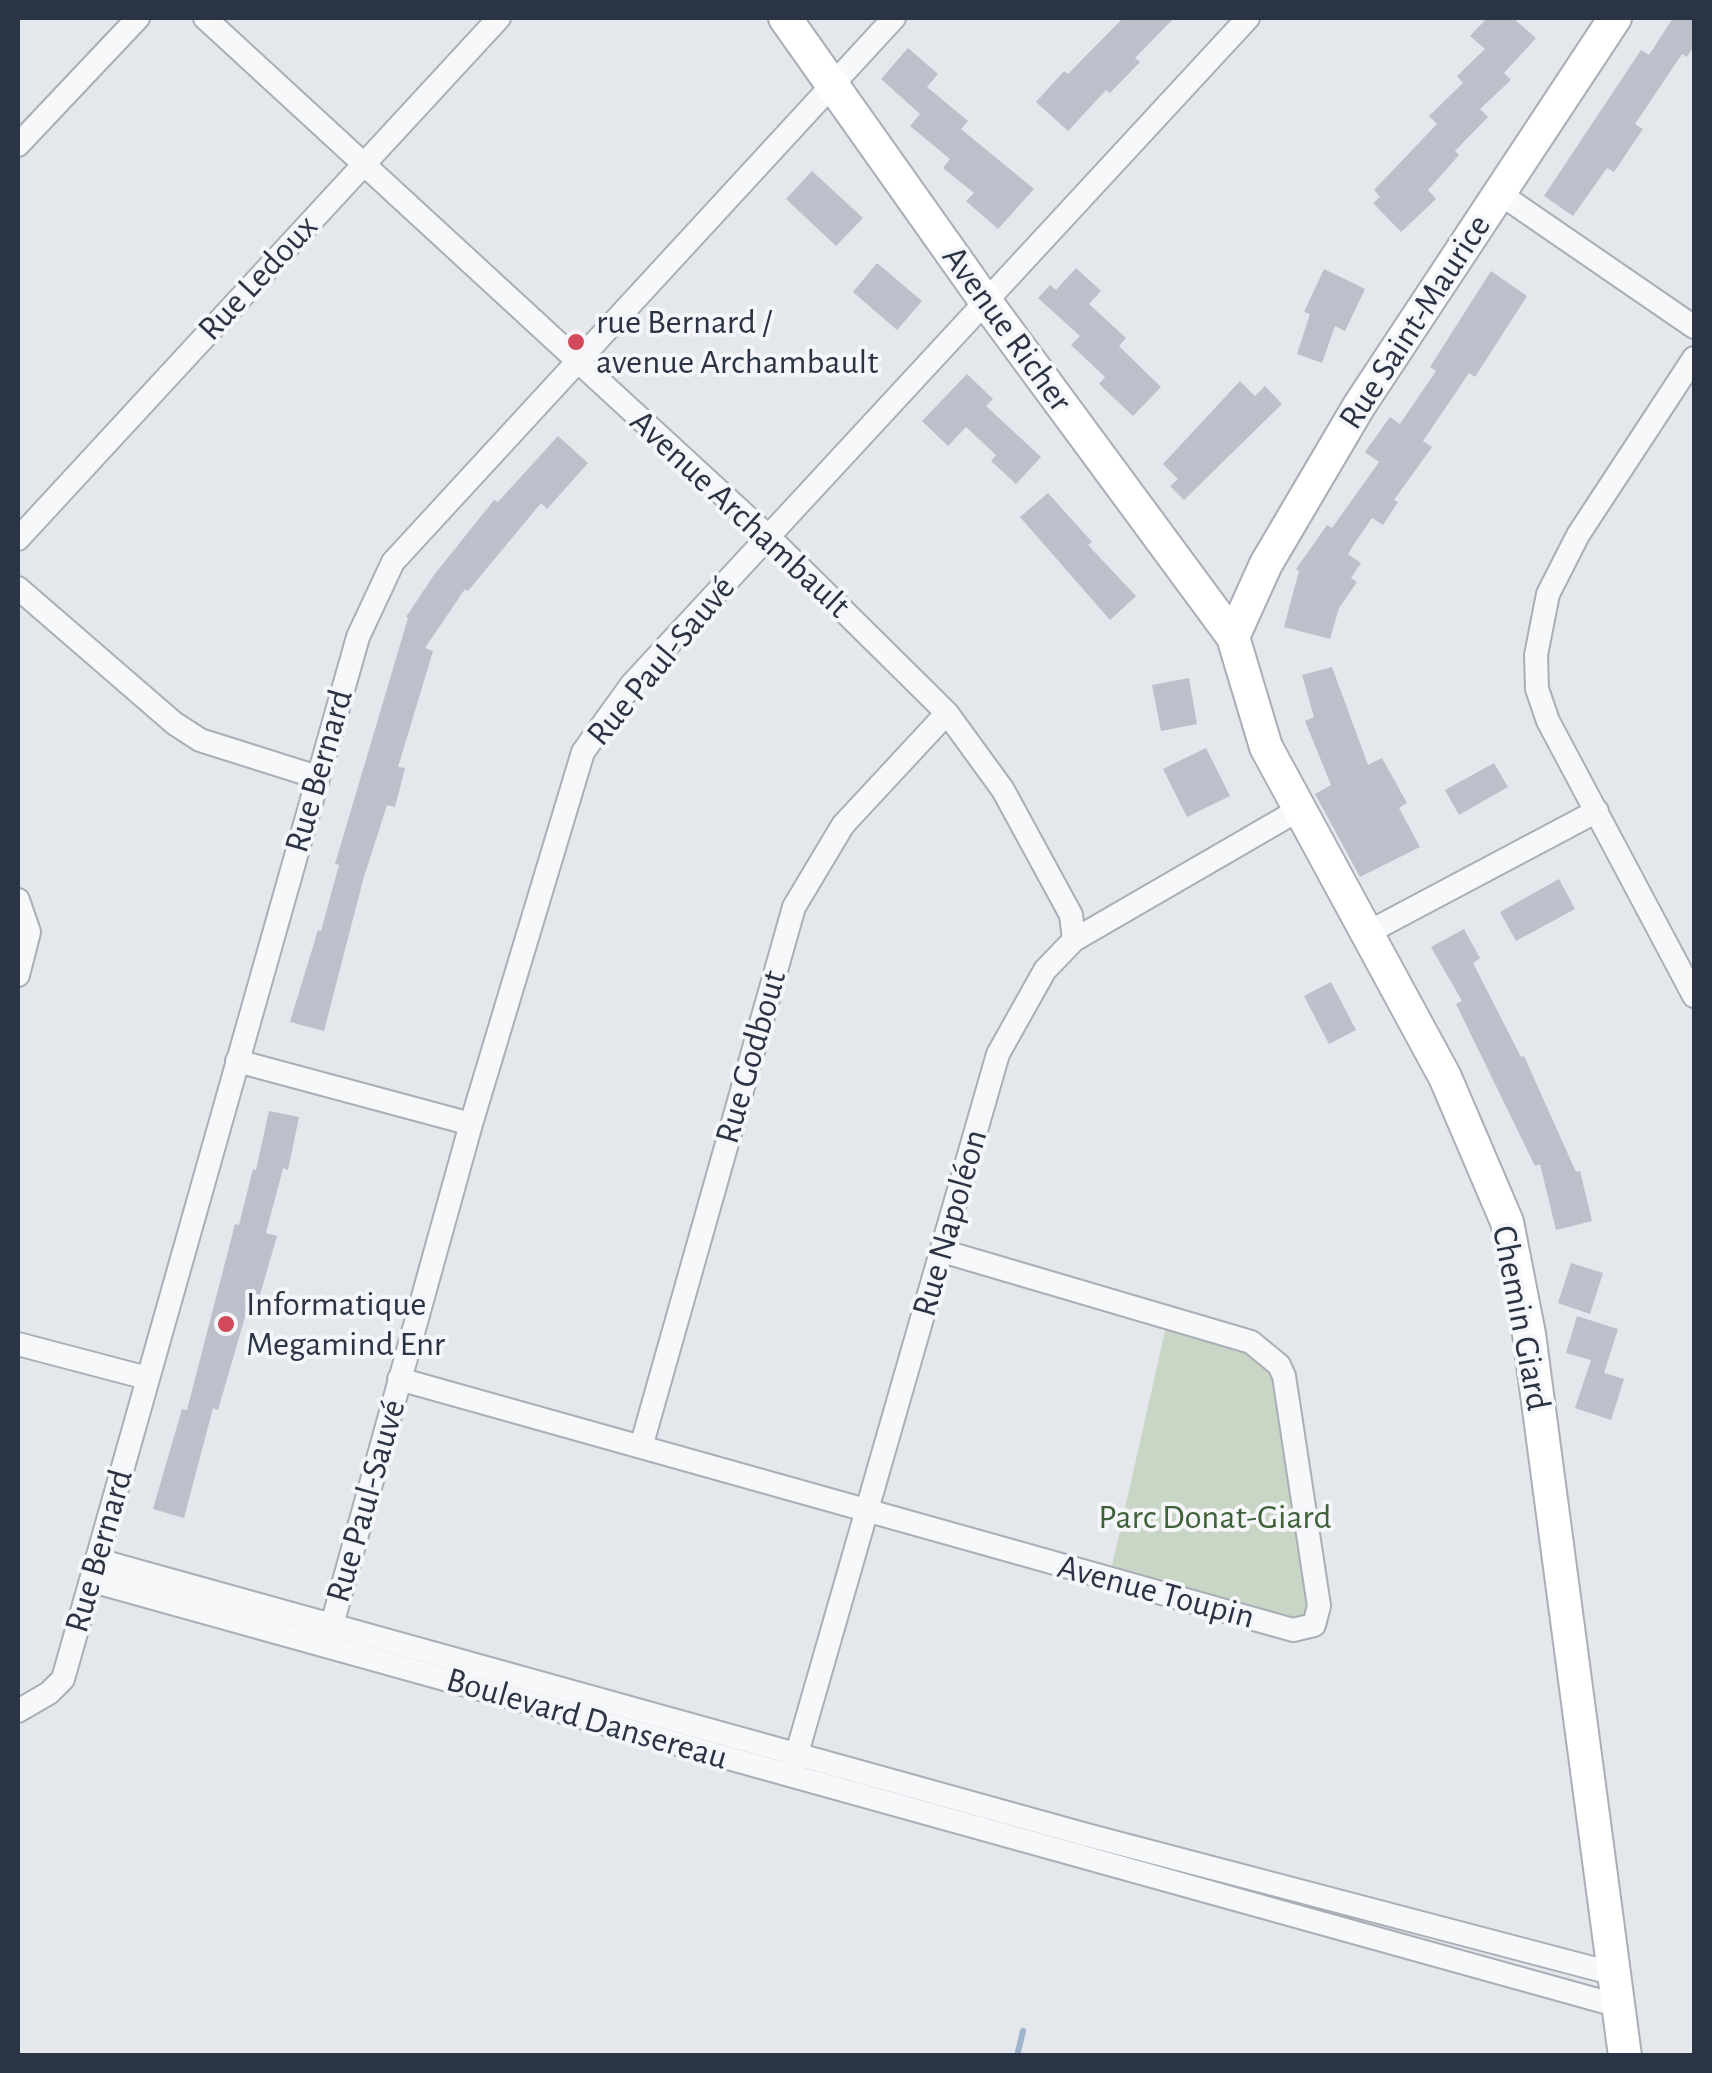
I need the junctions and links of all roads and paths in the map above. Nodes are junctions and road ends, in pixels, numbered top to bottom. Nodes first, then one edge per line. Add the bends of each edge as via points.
1 (138, 18) edge
2 (204, 18) edge
3 (499, 18) edge
4 (785, 18) edge
5 (894, 18) edge
6 (1248, 18) edge
7 (1615, 18) edge
8 (832, 84) junction
9 (18, 145) edge
10 (363, 165) junction
11 (1498, 193) junction
12 (986, 302) junction
13 (1694, 327) edge
14 (1694, 358) edge
15 (576, 360) junction
16 (769, 537) junction
17 (18, 539) edge
18 (18, 588) edge
19 (1233, 637) junction
20 (947, 713) junction
21 (316, 776) junction
22 (1300, 810) junction
23 (1597, 812) junction
24 (18, 900) edge
25 (1366, 933) junction
26 (1074, 940) junction
27 (18, 974) edge
28 (1694, 996) edge
29 (236, 1061) junction
30 (470, 1124) junction
31 (942, 1251) junction
32 (18, 1344) edge
33 (147, 1378) junction
34 (399, 1379) junction
35 (640, 1447) junction
36 (867, 1511) junction
37 (95, 1571) junction
38 (328, 1636) junction
39 (18, 1711) edge
40 (794, 1765) junction
41 (1085, 1846) junction
42 (1617, 1990) junction
43 (1625, 2056) edge

1 - 9 street
2 - 10 street, Avenue Archambault
3 - 10 street, Rue Ledoux
4 - 8 street, Avenue Richer
5 - 8 street, Rue Bernard
6 - 12 street, Rue Paul-Sauvé
7 - 11 street, Rue Saint-Maurice
8 - 12 street, Avenue Richer
8 - 15 street, Rue Bernard
10 - 15 street, Avenue Archambault
10 - 17 street, Rue Ledoux
11 - 13 street
11 - 19 street, Rue Saint-Maurice via 1350,422 1266,564
12 - 16 street, Rue Paul-Sauvé
12 - 19 street, Avenue Richer
14 - 23 street via 1578,536 1548,594 1537,689
15 - 16 street, Avenue Archambault
15 - 21 street, Rue Bernard via 393,562 358,637
16 - 20 street, Avenue Archambault
16 - 30 street, Rue Paul-Sauvé via 632,684 582,752
18 - 21 street via 200,740
19 - 22 street, Chemin Giard via 1266,747
20 - 26 street, Avenue Archambault via 1003,790 1070,915
20 - 35 street, Rue Godbout via 842,825 794,906
21 - 29 street, Rue Bernard
22 - 25 street, Chemin Giard
22 - 26 street, Rue Napoléon
23 - 25 street
23 - 28 street
24 - 27 street via 29,932
25 - 42 street, Chemin Giard via 1445,1077 1506,1222 1529,1334
26 - 31 street, Rue Napoléon via 1045,970 998,1054
29 - 30 street
29 - 33 street, Rue Bernard
30 - 34 street, Rue Paul-Sauvé
31 - 36 street, Rue Napoléon
31 - 36 street, Avenue Toupin via 1251,1342 1278,1365 1319,1606 1314,1625 1294,1630
32 - 33 street
33 - 37 street, Rue Bernard
34 - 35 street, Avenue Toupin
34 - 38 street, Rue Paul-Sauvé
35 - 36 street, Avenue Toupin
36 - 40 street, Rue Napoléon
37 - 38 street, Boulevard Dansereau
37 - 39 street, Rue Bernard via 63,1679
38 - 40 street, Boulevard Dansereau
40 - 41 street, Boulevard Dansereau
41 - 42 street, Boulevard Dansereau
41 - 42 street, Boulevard Dansereau
42 - 43 street, Chemin Giard

